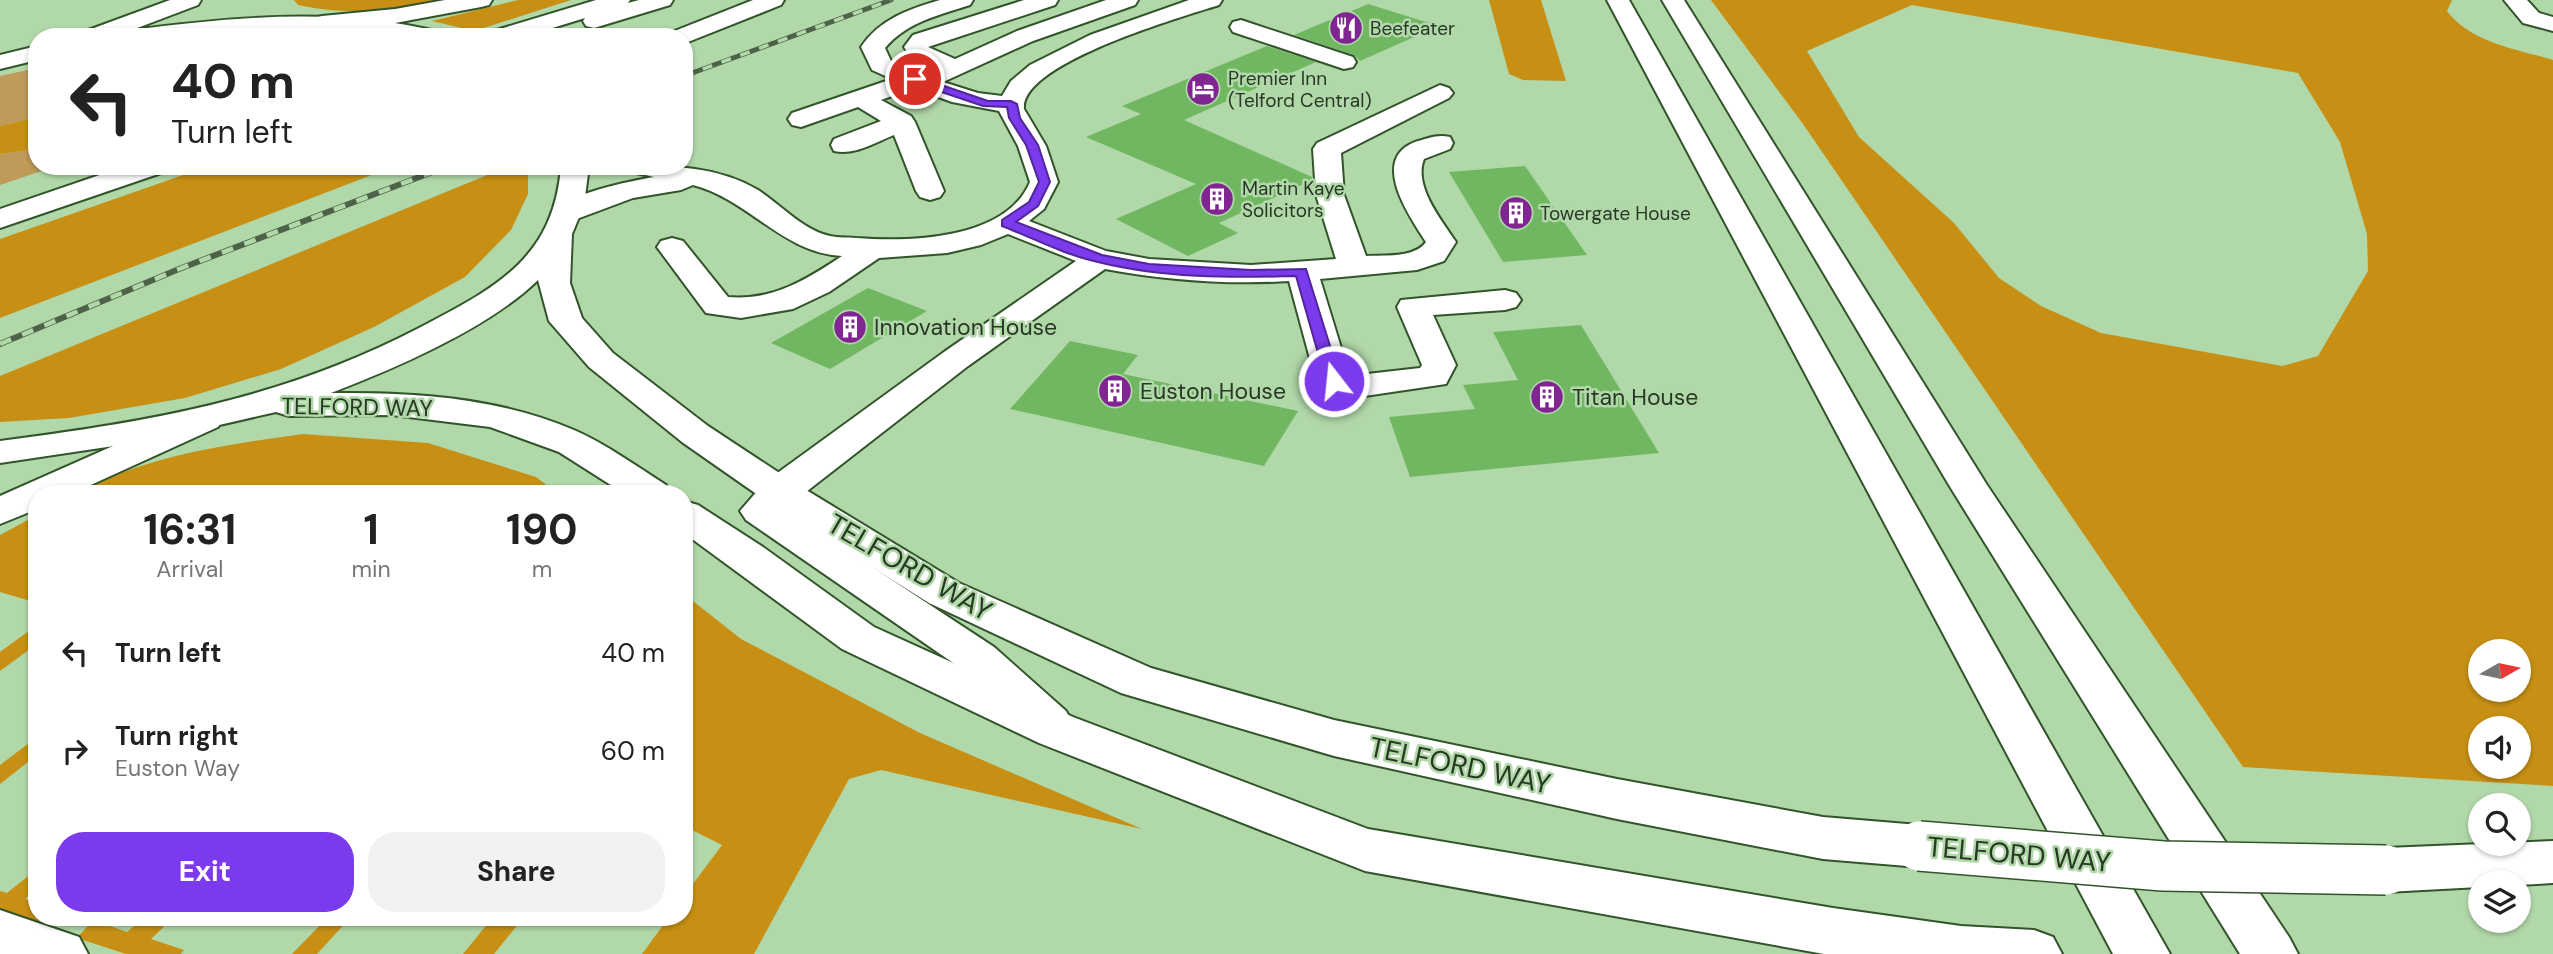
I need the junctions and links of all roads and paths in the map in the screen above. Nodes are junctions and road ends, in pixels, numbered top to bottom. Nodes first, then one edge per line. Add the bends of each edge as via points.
1 (190, 0) edge
2 (255, 0) edge
3 (481, 0) edge
4 (619, 0) edge
5 (662, 0) edge
6 (773, 0) edge
7 (962, 0) edge
8 (1047, 0) edge
9 (1127, 0) edge
10 (1211, 0) edge
11 (1618, 0) edge
12 (1673, 0) edge
13 (2515, 0) edge
14 (296, 23) junction
15 (322, 23) junction
16 (2553, 24) edge
17 (1241, 27) dead end
18 (115, 28) edge
19 (236, 28) edge
20 (385, 28) edge
21 (527, 28) edge
22 (574, 28) edge
23 (693, 32) edge
24 (1344, 62) dead end
25 (954, 67) junction
26 (919, 81) junction
27 (1440, 93) dead end
28 (866, 96) junction
29 (1011, 104) junction
30 (801, 120) dead end
31 (902, 122) junction
32 (1440, 143) dead end
33 (844, 145) dead end
34 (62, 175) edge
35 (128, 175) edge
36 (575, 175) edge
37 (680, 175) edge
38 (701, 180) junction
39 (930, 191) dead end
40 (0, 195) edge
41 (0, 219) edge
42 (1006, 223) junction
43 (562, 224) junction
44 (672, 247) dead end
45 (871, 249) junction
46 (1098, 259) junction
47 (1354, 267) junction
48 (1306, 287) junction
49 (1504, 300) dead end
50 (252, 407) junction
51 (205, 419) junction
52 (0, 452) edge
53 (57, 485) edge
54 (639, 485) edge
55 (779, 491) junction
56 (28, 498) edge
57 (0, 511) edge
58 (693, 520) edge
59 (1056, 730) junction
60 (2553, 862) edge
61 (0, 934) edge
62 (60, 954) edge
63 (2034, 954) edge
64 (2142, 954) edge
65 (2270, 954) edge

1 - 18 main road
2 - 14 main road via 259,9
3 - 15 main road via 395,16
4 - 21 main road
5 - 22 main road
6 - 23 main road
7 - 26 main road via 886,30 873,47 881,65
8 - 25 main road via 921,40 916,47 921,55
9 - 25 main road
10 - 29 main road via 1068,51 1038,69 1017,89
11 - 64 main road
12 - 65 main road via 1968,485
13 - 16 main road via 2531,18
14 - 15 main road
14 - 19 main road
15 - 20 main road
17 - 24 main road
25 - 26 main road
26 - 28 main road
26 - 29 main road via 987,104
27 - 47 main road via 1327,149 1330,195
28 - 30 main road
28 - 31 main road via 868,103
29 - 42 main road via 1044,182 1034,204
31 - 33 main road
31 - 39 main road
32 - 47 main road via 1413,153 1406,165 1420,210 1441,242 1433,254 1406,263
34 - 40 main road
35 - 41 main road
36 - 43 main road
37 - 38 main road
38 - 43 main road via 606,195
38 - 45 main road via 734,188 791,230 823,244
42 - 45 main road via 932,247
42 - 46 main road
43 - 50 main road via 535,266 498,300 380,361
43 - 55 main road, TELFORD WAY via 554,283 566,321 601,360 695,434
44 - 45 main road via 718,306 742,310 766,307 815,289
46 - 48 main road via 1162,269 1251,274
46 - 55 main road
47 - 48 main road
48 - 49 main road via 1334,381 1358,386 1434,377 1439,365 1413,307
50 - 51 main road
50 - 54 main road, TELFORD WAY via 380,403 508,420 558,437
51 - 52 main road
51 - 53 main road
55 - 59 main road via 760,511 978,658
55 - 60 main road, TELFORD WAY, bridge via 944,593 1137,681 1334,738 1617,799 1823,838 2163,866 2386,870
56 - 57 main road
58 - 59 main road via 858,638
59 - 63 main road via 1365,850 1833,932 1961,950
61 - 62 main road

